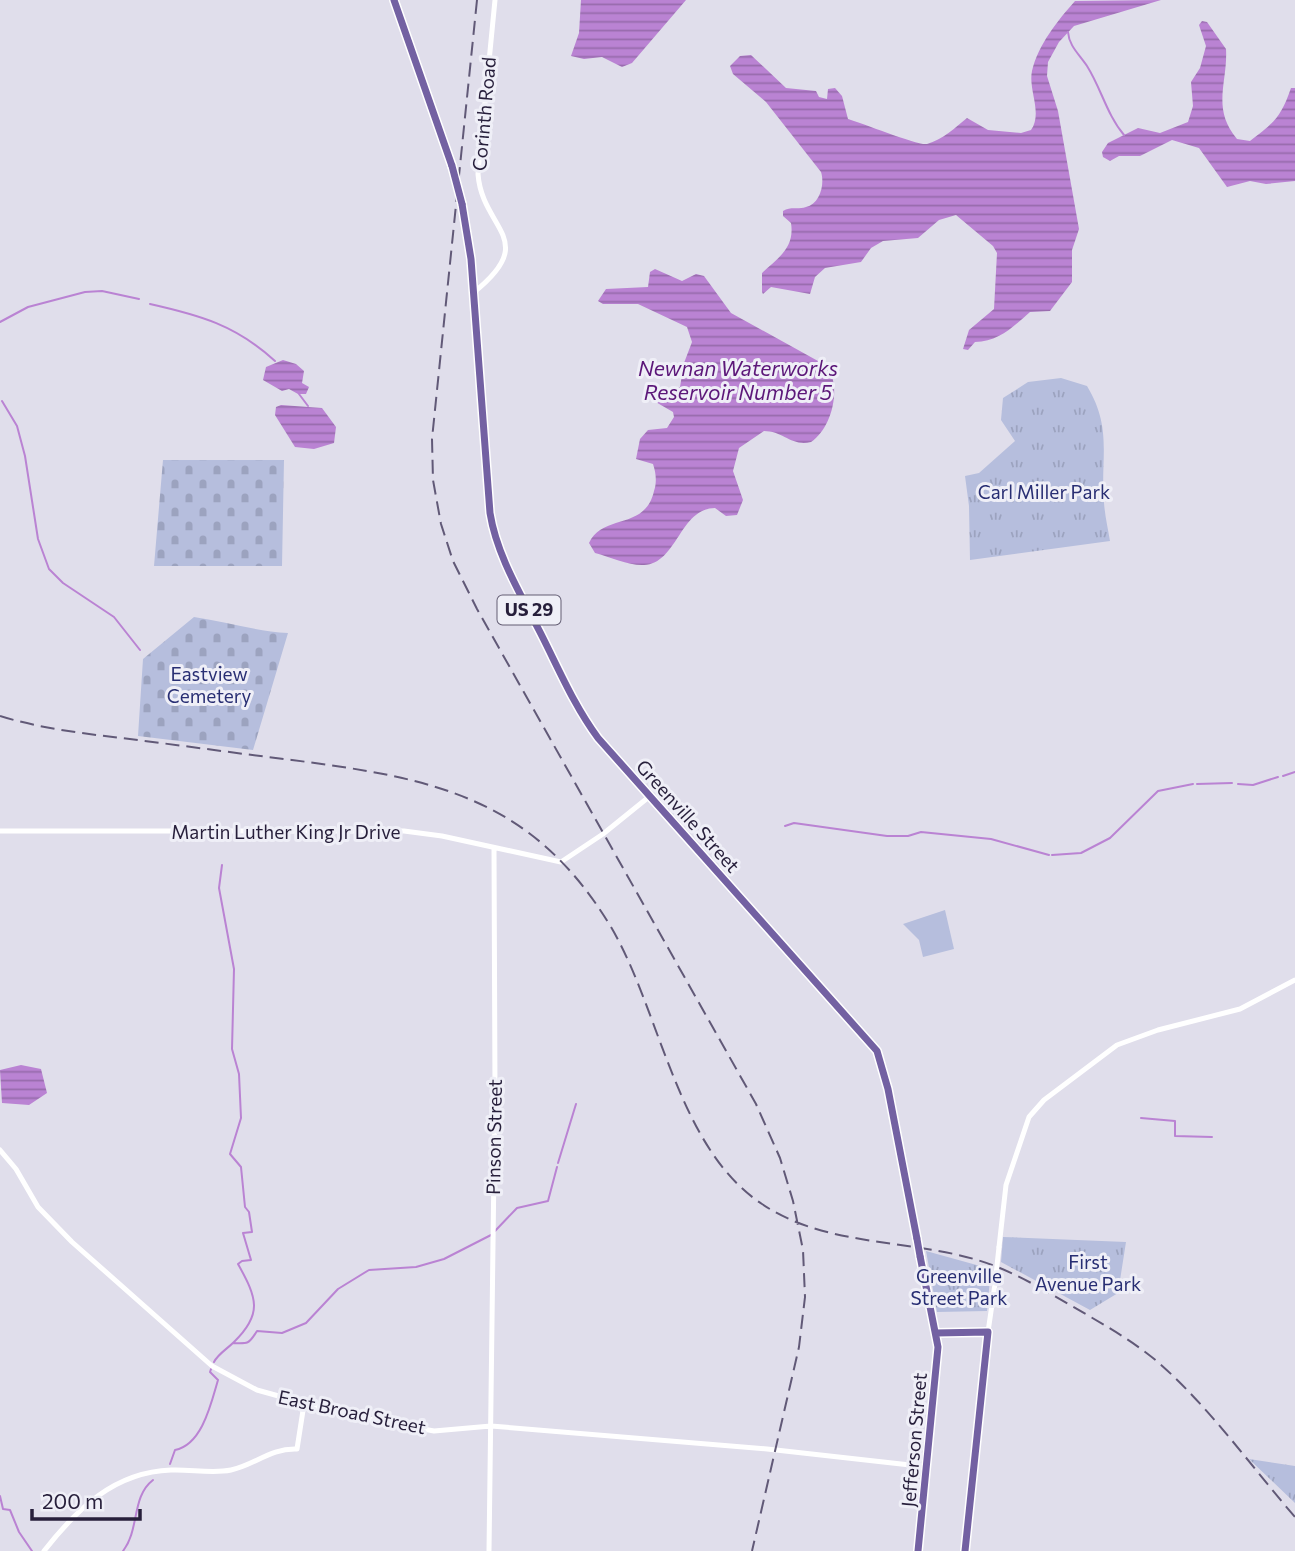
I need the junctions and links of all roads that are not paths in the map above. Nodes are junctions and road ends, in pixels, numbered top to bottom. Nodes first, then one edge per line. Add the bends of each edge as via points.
1 (394, 0) edge
2 (495, 0) edge
3 (473, 293) junction
4 (650, 796) junction
5 (0, 831) edge
6 (494, 848) junction
7 (1295, 980) edge
8 (0, 1150) edge
9 (988, 1332) junction
10 (939, 1333) junction
11 (304, 1404) junction
12 (491, 1426) junction
13 (928, 1467) junction
14 (44, 1551) edge
15 (489, 1551) edge
16 (918, 1551) edge
17 (965, 1551) edge

1 - 3 main road, US 29, bridge via 452,166 462,204
2 - 3 street, Corinth Road via 478,174 483,197 503,230 506,247 496,273
3 - 4 main road, Greenville Street / US 29 via 495,539 587,722
4 - 6 street, Martin Luther King Jr Drive via 568,859 548,862
4 - 10 main road, Greenville Street / US 29, bridge via 877,1051
5 - 6 street, Martin Luther King Jr Drive via 404,831
6 - 12 street, Pinson Street
7 - 9 street, bridge via 1230,1013 1117,1045 1094,1059 1029,1117 1006,1185
8 - 11 street, East Broad Street via 43,1213 198,1355 243,1385
9 - 10 main road
9 - 17 main road
10 - 13 main road, Jefferson Street
11 - 12 street, East Broad Street via 434,1431
11 - 14 street via 297,1449 275,1450 230,1470 166,1470 124,1481 81,1507
12 - 13 street, East Broad Street
12 - 15 street, Pinson Street
13 - 16 main road, Jefferson Street

